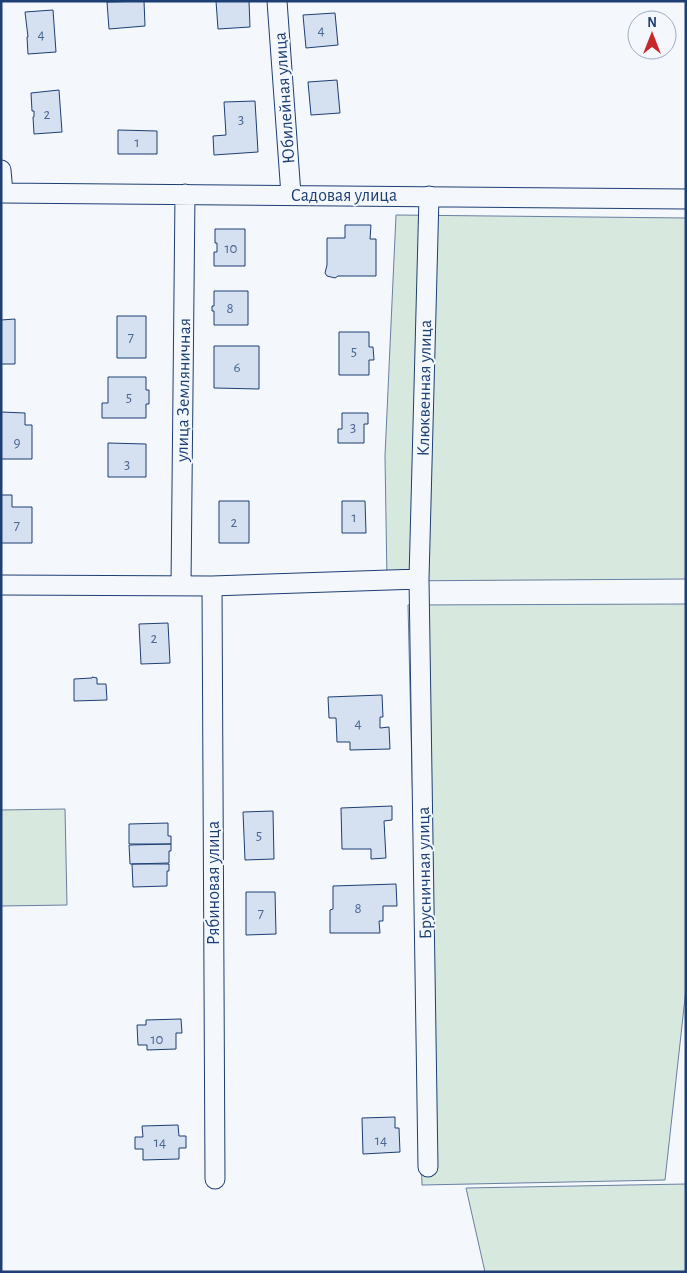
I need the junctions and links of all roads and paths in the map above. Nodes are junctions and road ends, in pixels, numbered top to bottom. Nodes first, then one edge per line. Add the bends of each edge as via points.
1 (276, 1) edge
2 (1, 170) edge
3 (2, 193) edge
4 (185, 194) junction
5 (291, 195) junction
6 (429, 196) junction
7 (686, 200) edge
8 (419, 579) junction
9 (1, 585) edge
10 (181, 586) junction
11 (212, 586) junction
12 (428, 1167) dead end
13 (215, 1180) dead end

1 - 5 street, Юбилейная улица
2 - 3 street
3 - 4 street, Садовая улица
4 - 5 street, Садовая улица
4 - 10 street, улица Земляничная
5 - 6 street, Садовая улица
6 - 7 street, Садовая улица
6 - 8 street, Клюквенная улица
8 - 11 street
8 - 12 street, Брусничная улица
9 - 10 street
10 - 11 street
11 - 13 street, Рябиновая улица

